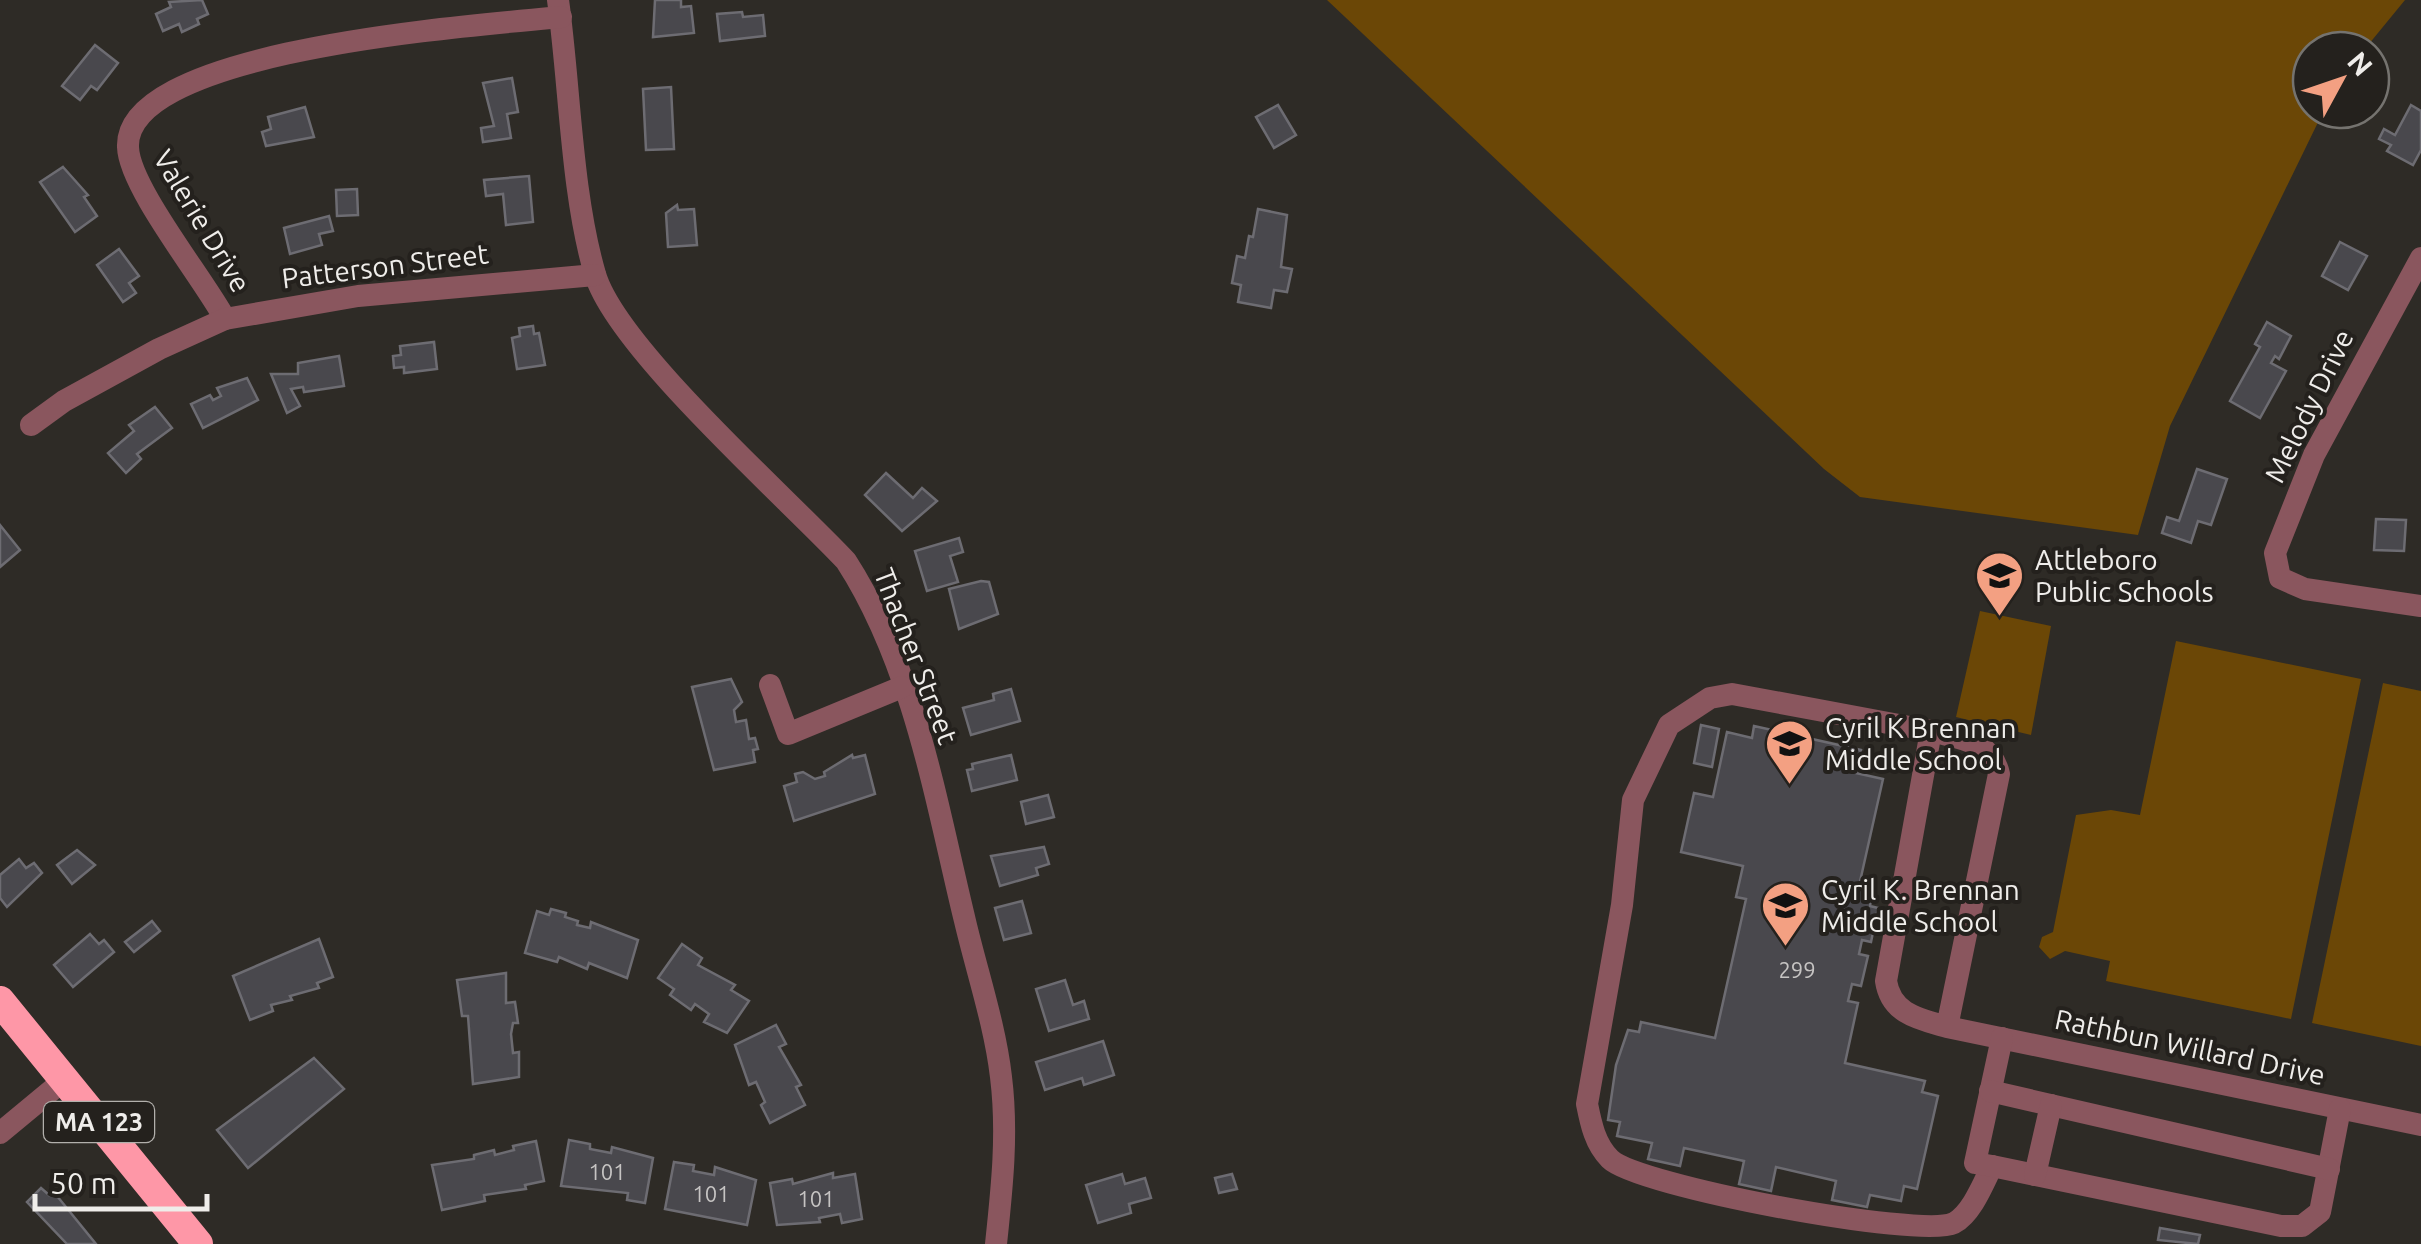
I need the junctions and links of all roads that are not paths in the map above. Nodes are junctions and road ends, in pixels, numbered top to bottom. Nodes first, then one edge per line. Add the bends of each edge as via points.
1 (559, 9) edge
2 (2421, 258) edge
3 (595, 275) junction
4 (225, 318) junction
5 (30, 425) dead end
6 (2421, 606) edge
7 (770, 685) dead end
8 (902, 688) junction
9 (1931, 731) junction
10 (0, 1000) edge
11 (1947, 1026) junction
12 (2002, 1038) junction
13 (64, 1080) junction
14 (1990, 1091) junction
15 (2051, 1105) junction
16 (2340, 1109) junction
17 (2421, 1125) edge
18 (0, 1133) edge
19 (1992, 1166) junction
20 (2328, 1169) junction
21 (2035, 1175) junction
22 (198, 1244) edge
23 (996, 1244) edge

1 - 3 street, Thacher Street
1 - 4 street, Valerie Drive via 233,66 186,82 144,110 130,132 131,164
2 - 6 street, Melody Drive via 2314,454 2275,553 2280,578 2304,589
3 - 4 street, Patterson Street via 358,296
3 - 8 street, Thacher Street via 655,363 846,561 865,590
4 - 5 street, Patterson Street via 159,348
7 - 8 street via 788,734
8 - 23 street, Thacher Street via 932,784 1001,1074 1004,1170
9 - 11 street, Rathbun Willard Drive via 1886,981 1905,1014
9 - 11 street via 1981,745 1999,774
9 - 19 street via 1732,694 1710,698 1669,725 1633,800 1587,1104 1593,1132 1612,1162 1661,1181 1836,1217 1919,1229 1955,1222
10 - 13 highway, MA 123
11 - 12 street, Rathbun Willard Drive
12 - 14 street
12 - 16 street, Rathbun Willard Drive
13 - 18 street
13 - 22 highway, MA 123
14 - 15 street
14 - 19 street via 1975,1162
15 - 20 street
15 - 21 street
16 - 17 street, Rathbun Willard Drive
16 - 20 street
19 - 21 street
20 - 21 street via 2320,1212 2302,1226

